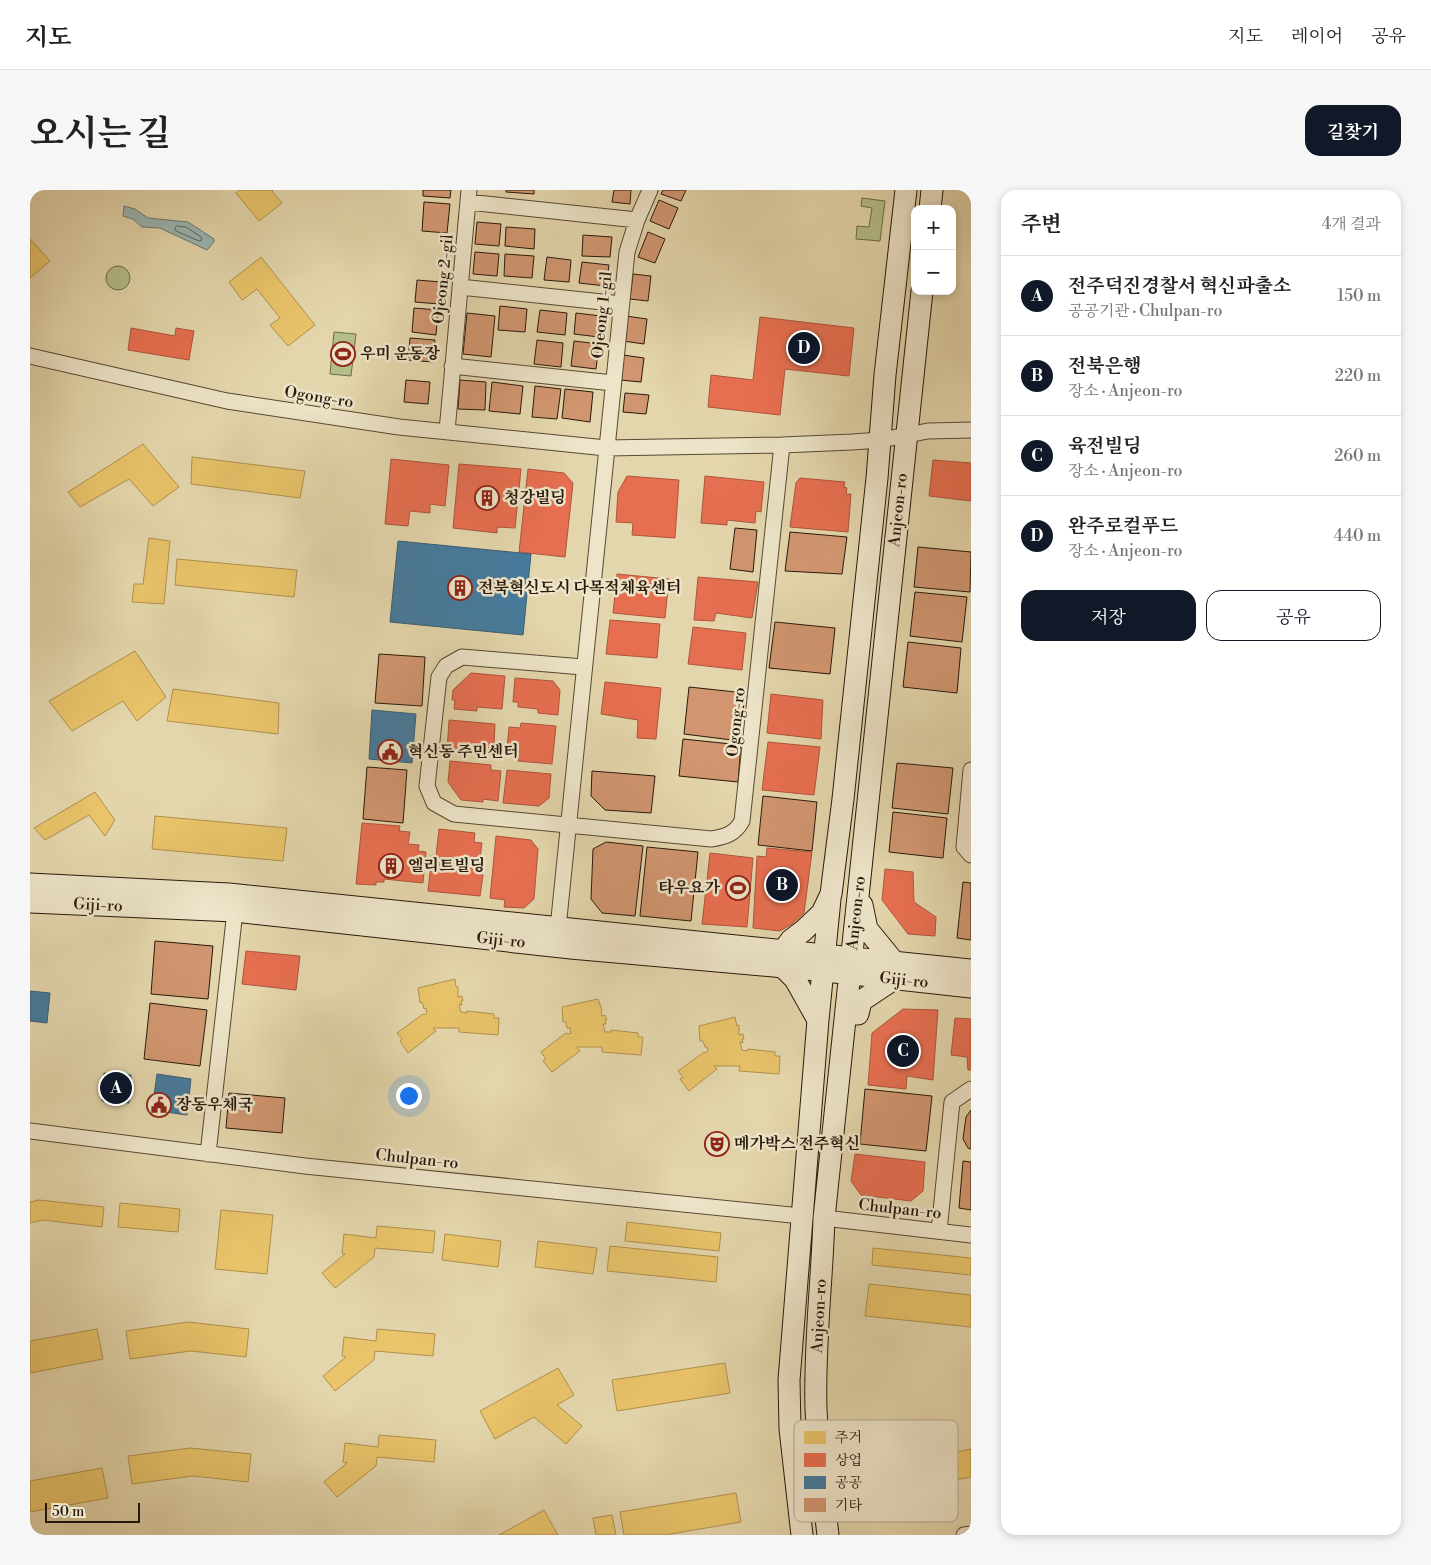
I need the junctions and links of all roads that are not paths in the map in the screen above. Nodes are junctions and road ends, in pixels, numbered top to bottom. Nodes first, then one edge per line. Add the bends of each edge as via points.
1 (650, 190) edge
2 (906, 190) edge
3 (932, 190) edge
4 (468, 196) edge
5 (930, 205) edge
6 (637, 220) junction
7 (460, 287) junction
8 (922, 295) edge
9 (621, 304) junction
10 (30, 356) edge
11 (452, 366) junction
12 (613, 382) junction
13 (971, 430) edge
14 (446, 431) junction
15 (906, 435) junction
16 (880, 440) junction
17 (782, 445) junction
18 (606, 448) junction
19 (583, 668) junction
20 (971, 770) edge
21 (567, 825) junction
22 (971, 855) edge
23 (30, 884) edge
24 (859, 892) junction
25 (831, 894) junction
26 (30, 902) edge
27 (235, 911) junction
28 (552, 937) junction
29 (783, 959) junction
30 (823, 963) junction
31 (851, 966) junction
32 (894, 970) junction
33 (971, 970) edge
34 (971, 987) edge
35 (845, 1014) junction
36 (818, 1020) junction
37 (971, 1089) edge
38 (30, 1131) edge
39 (208, 1154) junction
40 (801, 1216) junction
41 (824, 1218) junction
42 (939, 1231) junction
43 (971, 1235) edge
44 (817, 1420) edge
45 (794, 1464) edge
46 (801, 1522) edge
47 (827, 1522) edge
48 (971, 1534) edge
49 (802, 1535) edge
50 (828, 1535) edge
51 (964, 1535) edge

1 - 6 street, Ojeong 1-gil
2 - 16 street
3 - 5 street
4 - 6 street
4 - 7 street, Ojeong 2-gil
6 - 9 street, Ojeong 1-gil via 627,252
7 - 9 street
7 - 11 street, Ojeong 2-gil
8 - 15 street, Anjeon-ro
9 - 12 street, Ojeong 1-gil
10 - 14 street, Ogong-ro via 227,401
11 - 12 street
11 - 14 street, Ojeong 2-gil
12 - 18 street, Ojeong 1-gil
13 - 15 street, Ogong-ro
14 - 18 street, Ogong-ro
15 - 16 street, Ogong-ro
15 - 24 street, Anjeon-ro
16 - 17 street, Ogong-ro
16 - 25 street, Anjeon-ro
17 - 18 street, Ogong-ro
17 - 21 street, Ogong-ro via 739,827 728,836 711,839
18 - 19 street
19 - 21 street
19 - 21 street, Ogong-ro via 462,657 446,666 439,677 427,786 434,803 454,814
20 - 22 street via 964,847
21 - 28 street
23 - 28 street, Giji-ro via 229,894
24 - 31 street, Anjeon-ro
24 - 32 street via 867,929
25 - 29 street via 822,913 791,940
25 - 30 street, Anjeon-ro
26 - 27 street, Giji-ro
27 - 28 street, Giji-ro
27 - 39 street
28 - 29 street, Giji-ro
29 - 30 street, Giji-ro
29 - 36 street
30 - 31 street, Giji-ro
30 - 36 street, Anjeon-ro
31 - 32 street, Giji-ro
31 - 35 street, Anjeon-ro
32 - 33 street, Giji-ro
32 - 34 street, Giji-ro
32 - 35 street via 861,1001 858,1014
35 - 41 street, Anjeon-ro
36 - 40 street, Anjeon-ro
37 - 42 street via 952,1102
38 - 39 street, Chulpan-ro
39 - 40 street, Chulpan-ro
40 - 45 street, Anjeon-ro via 789,1380
41 - 42 street, Chulpan-ro
41 - 44 street, Anjeon-ro
42 - 43 street, Chulpan-ro
46 - 49 street, Anjeon-ro
47 - 50 street, Anjeon-ro
48 - 51 street

